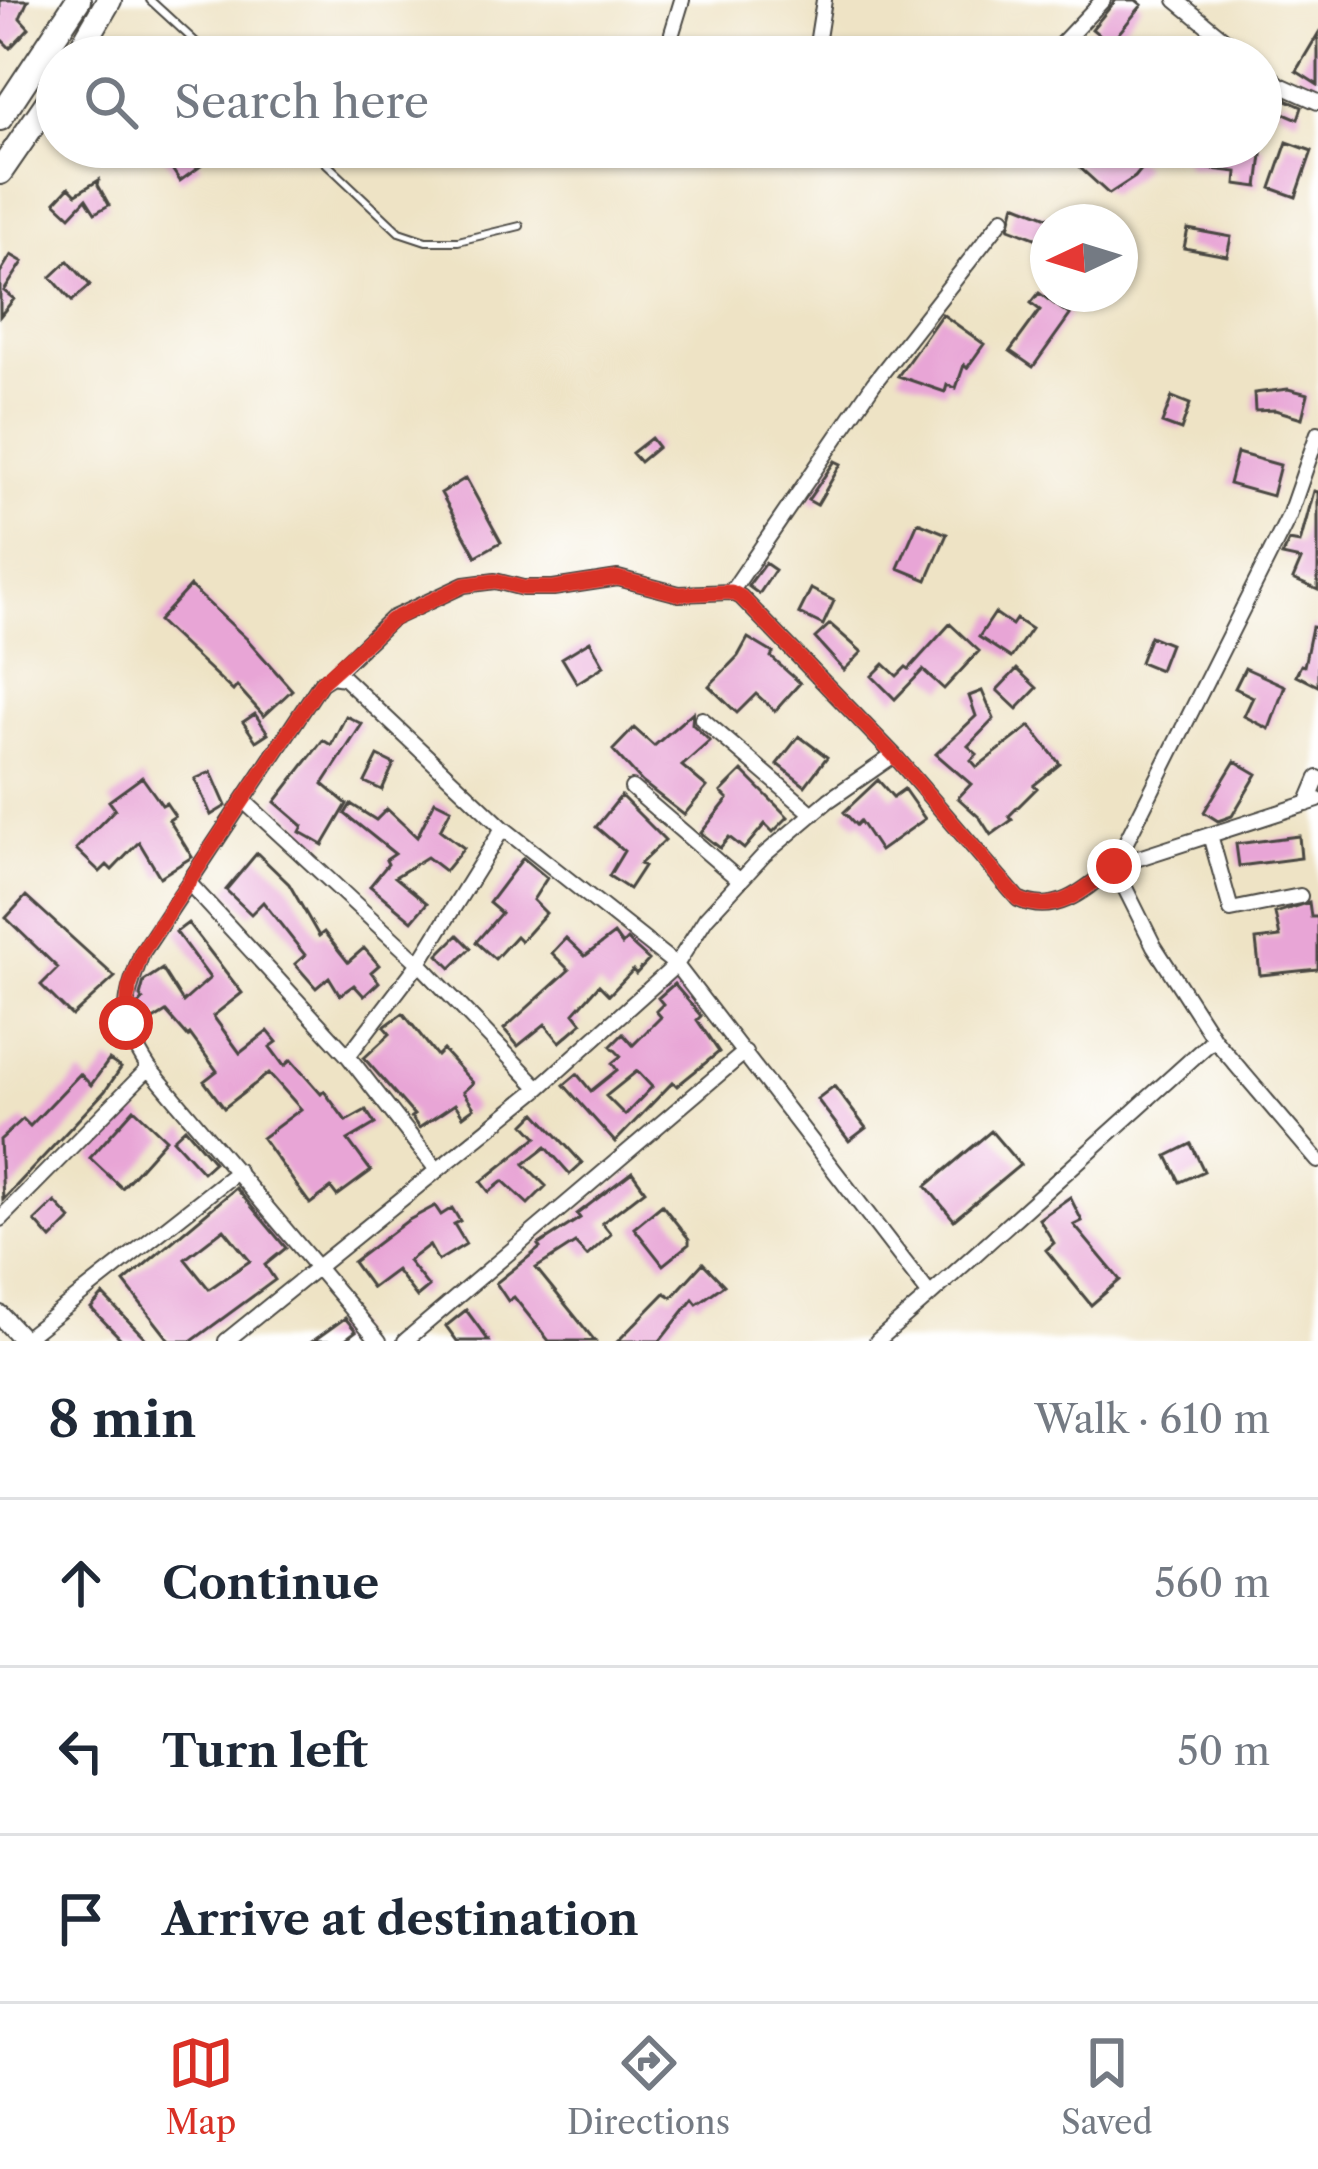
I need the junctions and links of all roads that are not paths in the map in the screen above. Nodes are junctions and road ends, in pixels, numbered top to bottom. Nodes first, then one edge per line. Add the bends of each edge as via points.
1 (78, 0) edge
2 (110, 0) edge
3 (150, 0) edge
4 (682, 0) edge
5 (824, 0) edge
6 (1103, 0) edge
7 (1176, 0) edge
8 (672, 33) dead end
9 (54, 36) edge
10 (89, 36) edge
11 (189, 36) edge
12 (818, 36) edge
13 (1069, 36) edge
14 (1220, 36) edge
15 (36, 64) edge
16 (1282, 86) edge
17 (1318, 101) edge
18 (0, 118) edge
19 (36, 120) edge
20 (331, 168) edge
21 (0, 172) edge
22 (1003, 218) dead end
23 (520, 226) dead end
24 (1318, 433) edge
25 (731, 592) junction
26 (332, 676) junction
27 (702, 719) dead end
28 (894, 755) junction
29 (1318, 778) edge
30 (632, 788) dead end
31 (245, 802) junction
32 (1312, 802) edge
33 (813, 814) junction
34 (503, 828) junction
35 (1210, 835) junction
36 (1114, 866) junction
37 (739, 880) junction
38 (189, 884) junction
39 (1300, 896) dead end
40 (419, 963) junction
41 (676, 965) junction
42 (1214, 1039) junction
43 (746, 1052) junction
44 (348, 1055) junction
45 (149, 1068) junction
46 (538, 1088) junction
47 (1318, 1161) edge
48 (437, 1170) junction
49 (238, 1171) junction
50 (0, 1219) edge
51 (319, 1267) junction
52 (930, 1295) junction
53 (0, 1315) edge
54 (23, 1340) edge
55 (226, 1341) edge
56 (379, 1341) edge
57 (406, 1341) edge
58 (877, 1341) edge

1 - 9 highway
2 - 10 highway
3 - 11 lane
4 - 8 street
5 - 12 street
6 - 13 street
7 - 14 street
15 - 18 highway
16 - 17 street
19 - 21 highway
20 - 23 lane via 399,232 426,241
22 - 25 street via 874,383
24 - 36 street via 1289,516
25 - 26 street via 679,594 617,578 553,588 464,585 391,620
25 - 28 street
26 - 31 street
26 - 34 street
27 - 33 street
28 - 33 street
28 - 36 street via 1018,899 1045,906 1075,897
29 - 32 street
30 - 37 street
31 - 38 street
31 - 40 street
32 - 35 street
33 - 37 street
34 - 40 street
34 - 41 street
35 - 36 street
35 - 39 street via 1232,910
36 - 42 street
37 - 41 street
38 - 44 street
38 - 45 street via 142,952 129,988 128,1036
40 - 44 street
40 - 46 street
41 - 43 street
41 - 46 street
42 - 47 street
42 - 52 street
43 - 52 street
43 - 57 street
44 - 48 street
45 - 49 street
45 - 50 street
46 - 48 street
48 - 51 street
49 - 51 street
49 - 54 street
51 - 55 street
51 - 56 street
52 - 58 street
53 - 54 main road

